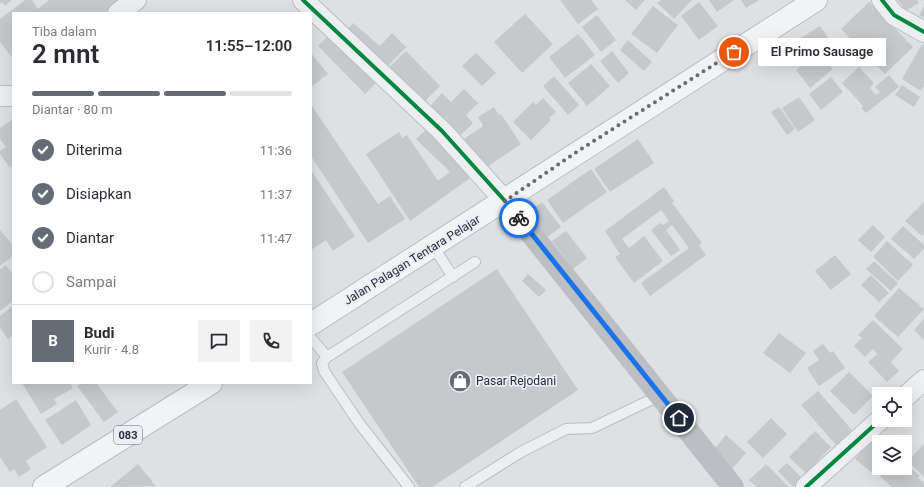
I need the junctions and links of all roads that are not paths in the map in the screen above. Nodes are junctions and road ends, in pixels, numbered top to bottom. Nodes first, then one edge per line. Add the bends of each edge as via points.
1 (136, 0) edge
2 (303, 0) edge
3 (816, 0) edge
4 (882, 0) edge
5 (119, 12) edge
6 (924, 32) edge
7 (0, 96) edge
8 (12, 96) edge
9 (505, 201) junction
10 (433, 246) junction
11 (475, 262) dead end
12 (453, 277) junction
13 (312, 323) edge
14 (312, 339) edge
15 (327, 358) junction
16 (924, 380) edge
17 (208, 384) edge
18 (912, 391) edge
19 (661, 395) junction
20 (872, 427) edge
21 (44, 487) edge
22 (409, 487) edge
23 (465, 487) edge
24 (733, 487) edge
25 (806, 487) edge

1 - 5 street
2 - 9 street via 442,131
3 - 9 main road, Jalan Palagan Tentara Pelajar via 578,151
4 - 6 street via 894,14
7 - 8 street
9 - 10 main road, Jalan Palagan Tentara Pelajar
9 - 19 main road
10 - 12 lane
10 - 13 main road, Jalan Palagan Tentara Pelajar
11 - 12 lane
12 - 15 lane
14 - 15 lane
15 - 22 lane via 322,363 324,371 359,423
16 - 18 street
17 - 21 main road, 083
19 - 23 lane via 592,428 566,429 521,452
19 - 24 main road
20 - 25 street

